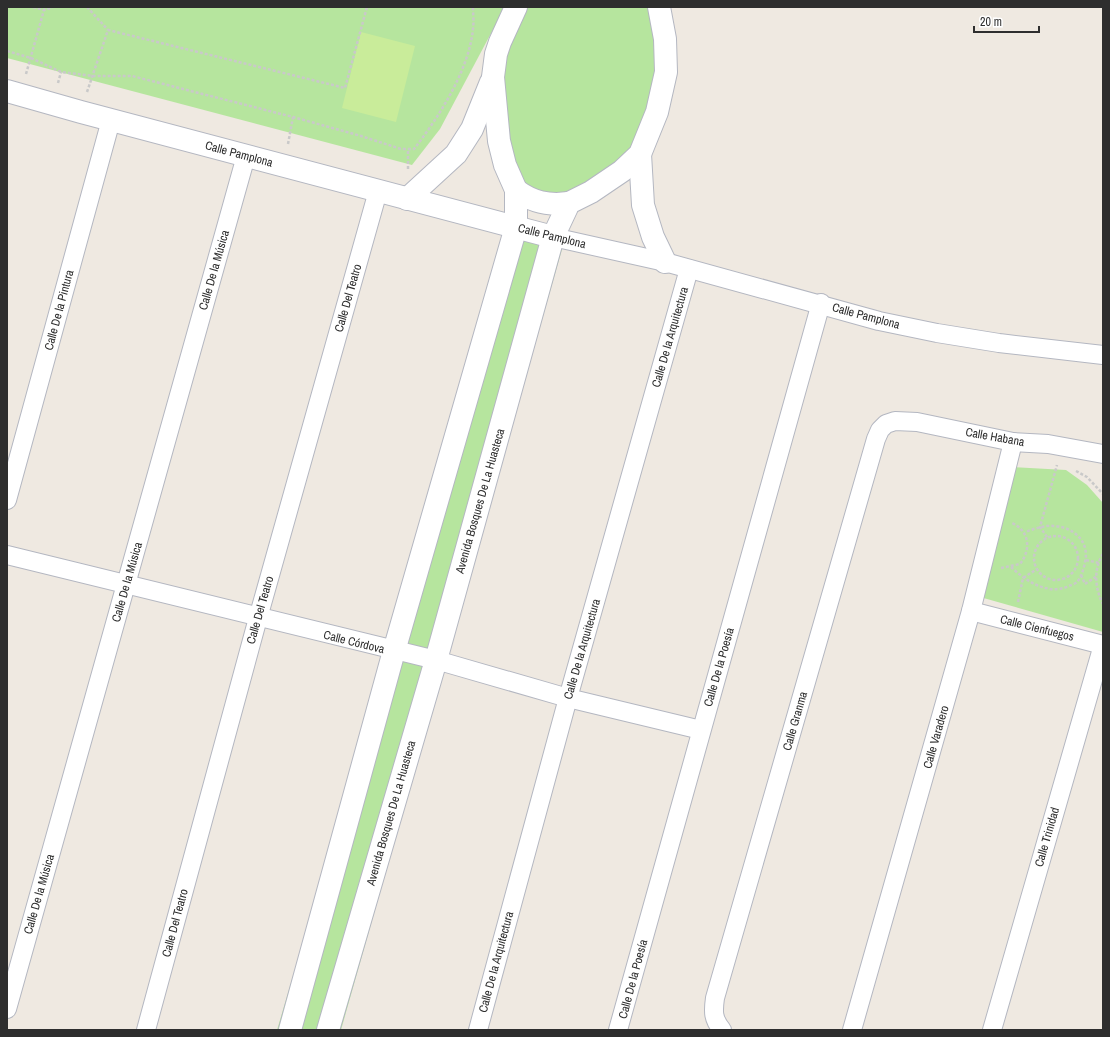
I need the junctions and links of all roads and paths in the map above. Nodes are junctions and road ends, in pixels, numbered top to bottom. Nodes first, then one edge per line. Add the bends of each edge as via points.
1 (33, 7) edge
2 (53, 7) edge
3 (86, 7) edge
4 (367, 7) edge
5 (473, 7) edge
6 (516, 7) edge
7 (659, 7) edge
8 (44, 10) junction
9 (108, 30) junction
10 (7, 50) edge
11 (31, 58) junction
12 (93, 76) junction
13 (492, 77) junction
14 (13, 93) edge
15 (81, 112) junction
16 (292, 117) junction
17 (111, 120) junction
18 (640, 154) junction
19 (246, 156) junction
20 (284, 166) junction
21 (516, 190) junction
22 (378, 192) junction
23 (407, 199) junction
24 (569, 203) junction
25 (516, 228) junction
26 (553, 237) junction
27 (665, 262) junction
28 (689, 269) junction
29 (821, 304) junction
30 (1103, 355) edge
31 (886, 424) joint
32 (1013, 442) junction
33 (1103, 454) edge
34 (1050, 462) dead end
35 (1074, 470) dead end
36 (1103, 494) edge
37 (7, 500) edge
38 (1009, 522) dead end
39 (1040, 527) junction
40 (1025, 532) junction
41 (1047, 537) junction
42 (1103, 554) edge
43 (7, 555) edge
44 (1086, 560) junction
45 (1099, 562) junction
46 (1077, 564) junction
47 (1011, 567) junction
48 (1084, 567) junction
49 (997, 568) dead end
50 (1036, 569) junction
51 (1081, 575) junction
52 (1097, 576) junction
53 (1023, 578) junction
54 (127, 585) junction
55 (1103, 604) edge
56 (1017, 605) dead end
57 (971, 611) junction
58 (258, 618) junction
59 (1103, 645) edge
60 (394, 651) junction
61 (436, 660) junction
62 (568, 698) junction
63 (701, 730) junction
64 (7, 1009) edge
65 (719, 1025) edge
66 (146, 1030) edge
67 (290, 1030) edge
68 (328, 1030) edge
69 (478, 1030) edge
70 (618, 1030) edge
71 (852, 1030) edge
72 (992, 1030) edge

1 - 8 path
2 - 8 path
3 - 9 path
4 - 9 path via 345,88
5 - 16 path via 473,29 463,69 435,122 414,149 401,149
6 - 13 street via 500,42
7 - 18 street via 666,72 657,112
8 - 11 path
9 - 12 path
10 - 11 path
11 - 12 path via 61,72
11 - 14 path
12 - 15 path
12 - 16 path via 132,76
13 - 21 street via 501,150
13 - 23 street via 472,129 456,154
14 - 15 street, Calle Pamplona
15 - 17 street, Calle Pamplona
16 - 20 path
17 - 19 street, Calle Pamplona
17 - 37 street, Calle De la Pintura
18 - 24 street via 622,171
18 - 27 street via 643,204
19 - 20 street, Calle Pamplona
19 - 54 street, Calle De la Música
20 - 22 street, Calle Pamplona
21 - 24 street via 524,197 542,203
21 - 25 street
22 - 23 street, Calle Pamplona
22 - 58 street, Calle Del Teatro
23 - 25 street, Calle Pamplona
24 - 26 street, Avenida Bosques De La Huasteca
25 - 26 street, Calle Pamplona
25 - 60 street
26 - 27 street, Calle Pamplona
26 - 61 street, Avenida Bosques De La Huasteca
27 - 28 street, Calle Pamplona
28 - 29 street, Calle Pamplona
28 - 62 street, Calle De la Arquitectura
29 - 30 street, Calle Pamplona via 937,333
29 - 63 street, Calle De la Poesía
31 - 32 street, Calle Habana via 895,421 917,422
31 - 65 street, Calle Granma via 880,430 874,446 715,998 713,1010
32 - 33 street, Calle Habana via 1048,444
32 - 57 street, Calle Varadero
34 - 39 path via 1060,462
35 - 36 path via 1087,477
38 - 40 path
39 - 40 path
39 - 41 path
39 - 44 path via 1065,528 1075,533 1082,540 1087,552
40 - 47 path via 1026,553 1020,564
41 - 46 path via 1061,536 1074,544 1078,557
41 - 50 path via 1036,548
42 - 45 path
43 - 54 street, Calle Córdova
44 - 45 path
44 - 48 path
45 - 52 path
46 - 48 path
46 - 50 path via 1074,571 1063,579 1048,579
47 - 49 path
47 - 53 path
48 - 51 path
50 - 53 path
51 - 52 path via 1085,584
51 - 53 path via 1077,582 1065,588 1053,589
52 - 55 path via 1097,591
53 - 56 path
54 - 58 street, Calle Córdova
54 - 64 street, Calle De la Música
57 - 59 street, Calle Cienfuegos
57 - 71 street, Calle Varadero
58 - 60 street, Calle Córdova
58 - 66 street, Calle Del Teatro
59 - 72 street, Calle Trinidad
60 - 61 street, Calle Córdova
60 - 67 street
61 - 62 street, Calle Córdova
61 - 68 street, Avenida Bosques De La Huasteca
62 - 63 street, Calle Córdova
62 - 69 street, Calle De la Arquitectura
63 - 70 street, Calle De la Poesía

